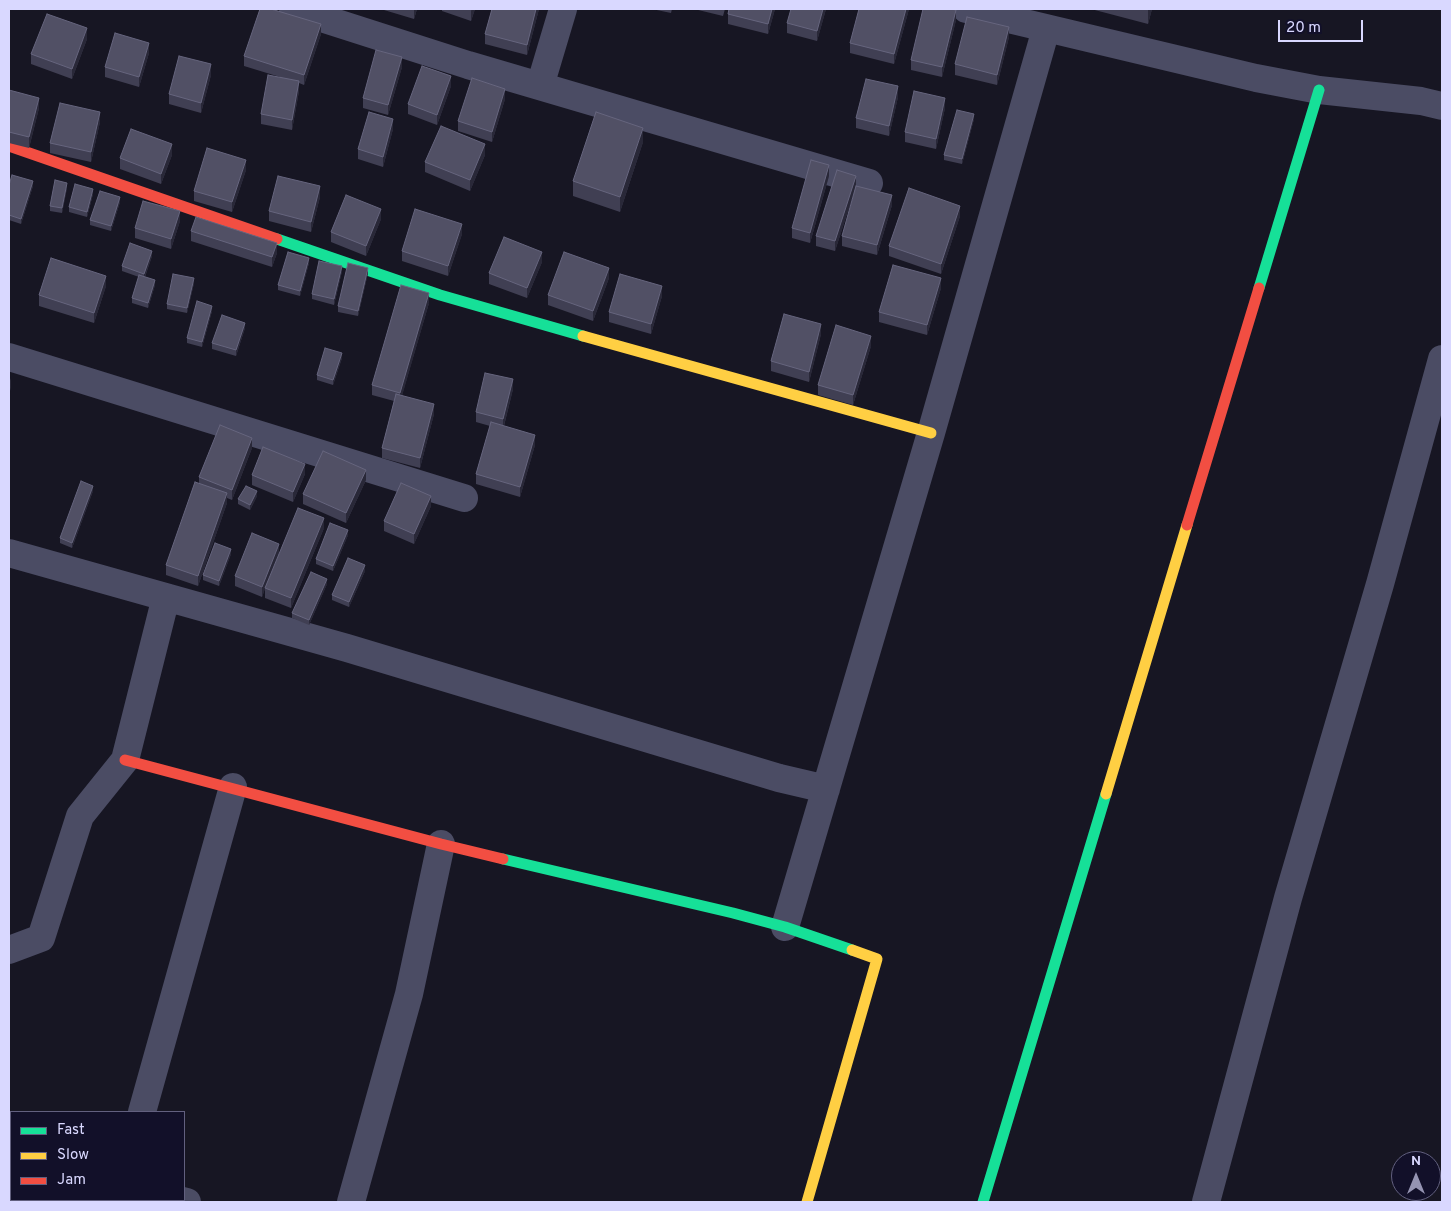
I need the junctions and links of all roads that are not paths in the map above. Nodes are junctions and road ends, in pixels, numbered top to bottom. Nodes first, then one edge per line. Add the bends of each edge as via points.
1 (293, 9) edge
2 (563, 9) edge
3 (966, 9) edge
4 (1046, 29) junction
5 (540, 86) junction
6 (1319, 90) junction
7 (1442, 106) edge
8 (9, 146) edge
9 (869, 182) dead end
10 (9, 357) edge
11 (1442, 358) edge
12 (931, 433) junction
13 (464, 498) dead end
14 (9, 553) edge
15 (166, 597) junction
16 (125, 760) junction
17 (233, 788) junction
18 (826, 789) junction
19 (441, 844) junction
20 (785, 927) junction
21 (9, 950) edge
22 (142, 1111) edge
23 (351, 1202) edge
24 (807, 1202) edge
25 (983, 1202) edge
26 (1206, 1202) edge

1 - 5 street
2 - 5 street
3 - 4 street
4 - 6 street
4 - 12 street
5 - 9 street
6 - 7 street
6 - 25 street
8 - 12 street via 440,295
10 - 13 street
11 - 26 street via 1288,898
12 - 18 street
14 - 15 street
15 - 16 street
15 - 18 street via 779,778
16 - 17 street
16 - 21 street via 80,816 41,938
17 - 19 street
17 - 22 street
18 - 20 street
19 - 20 street
19 - 23 street via 409,994
20 - 24 street via 877,959

